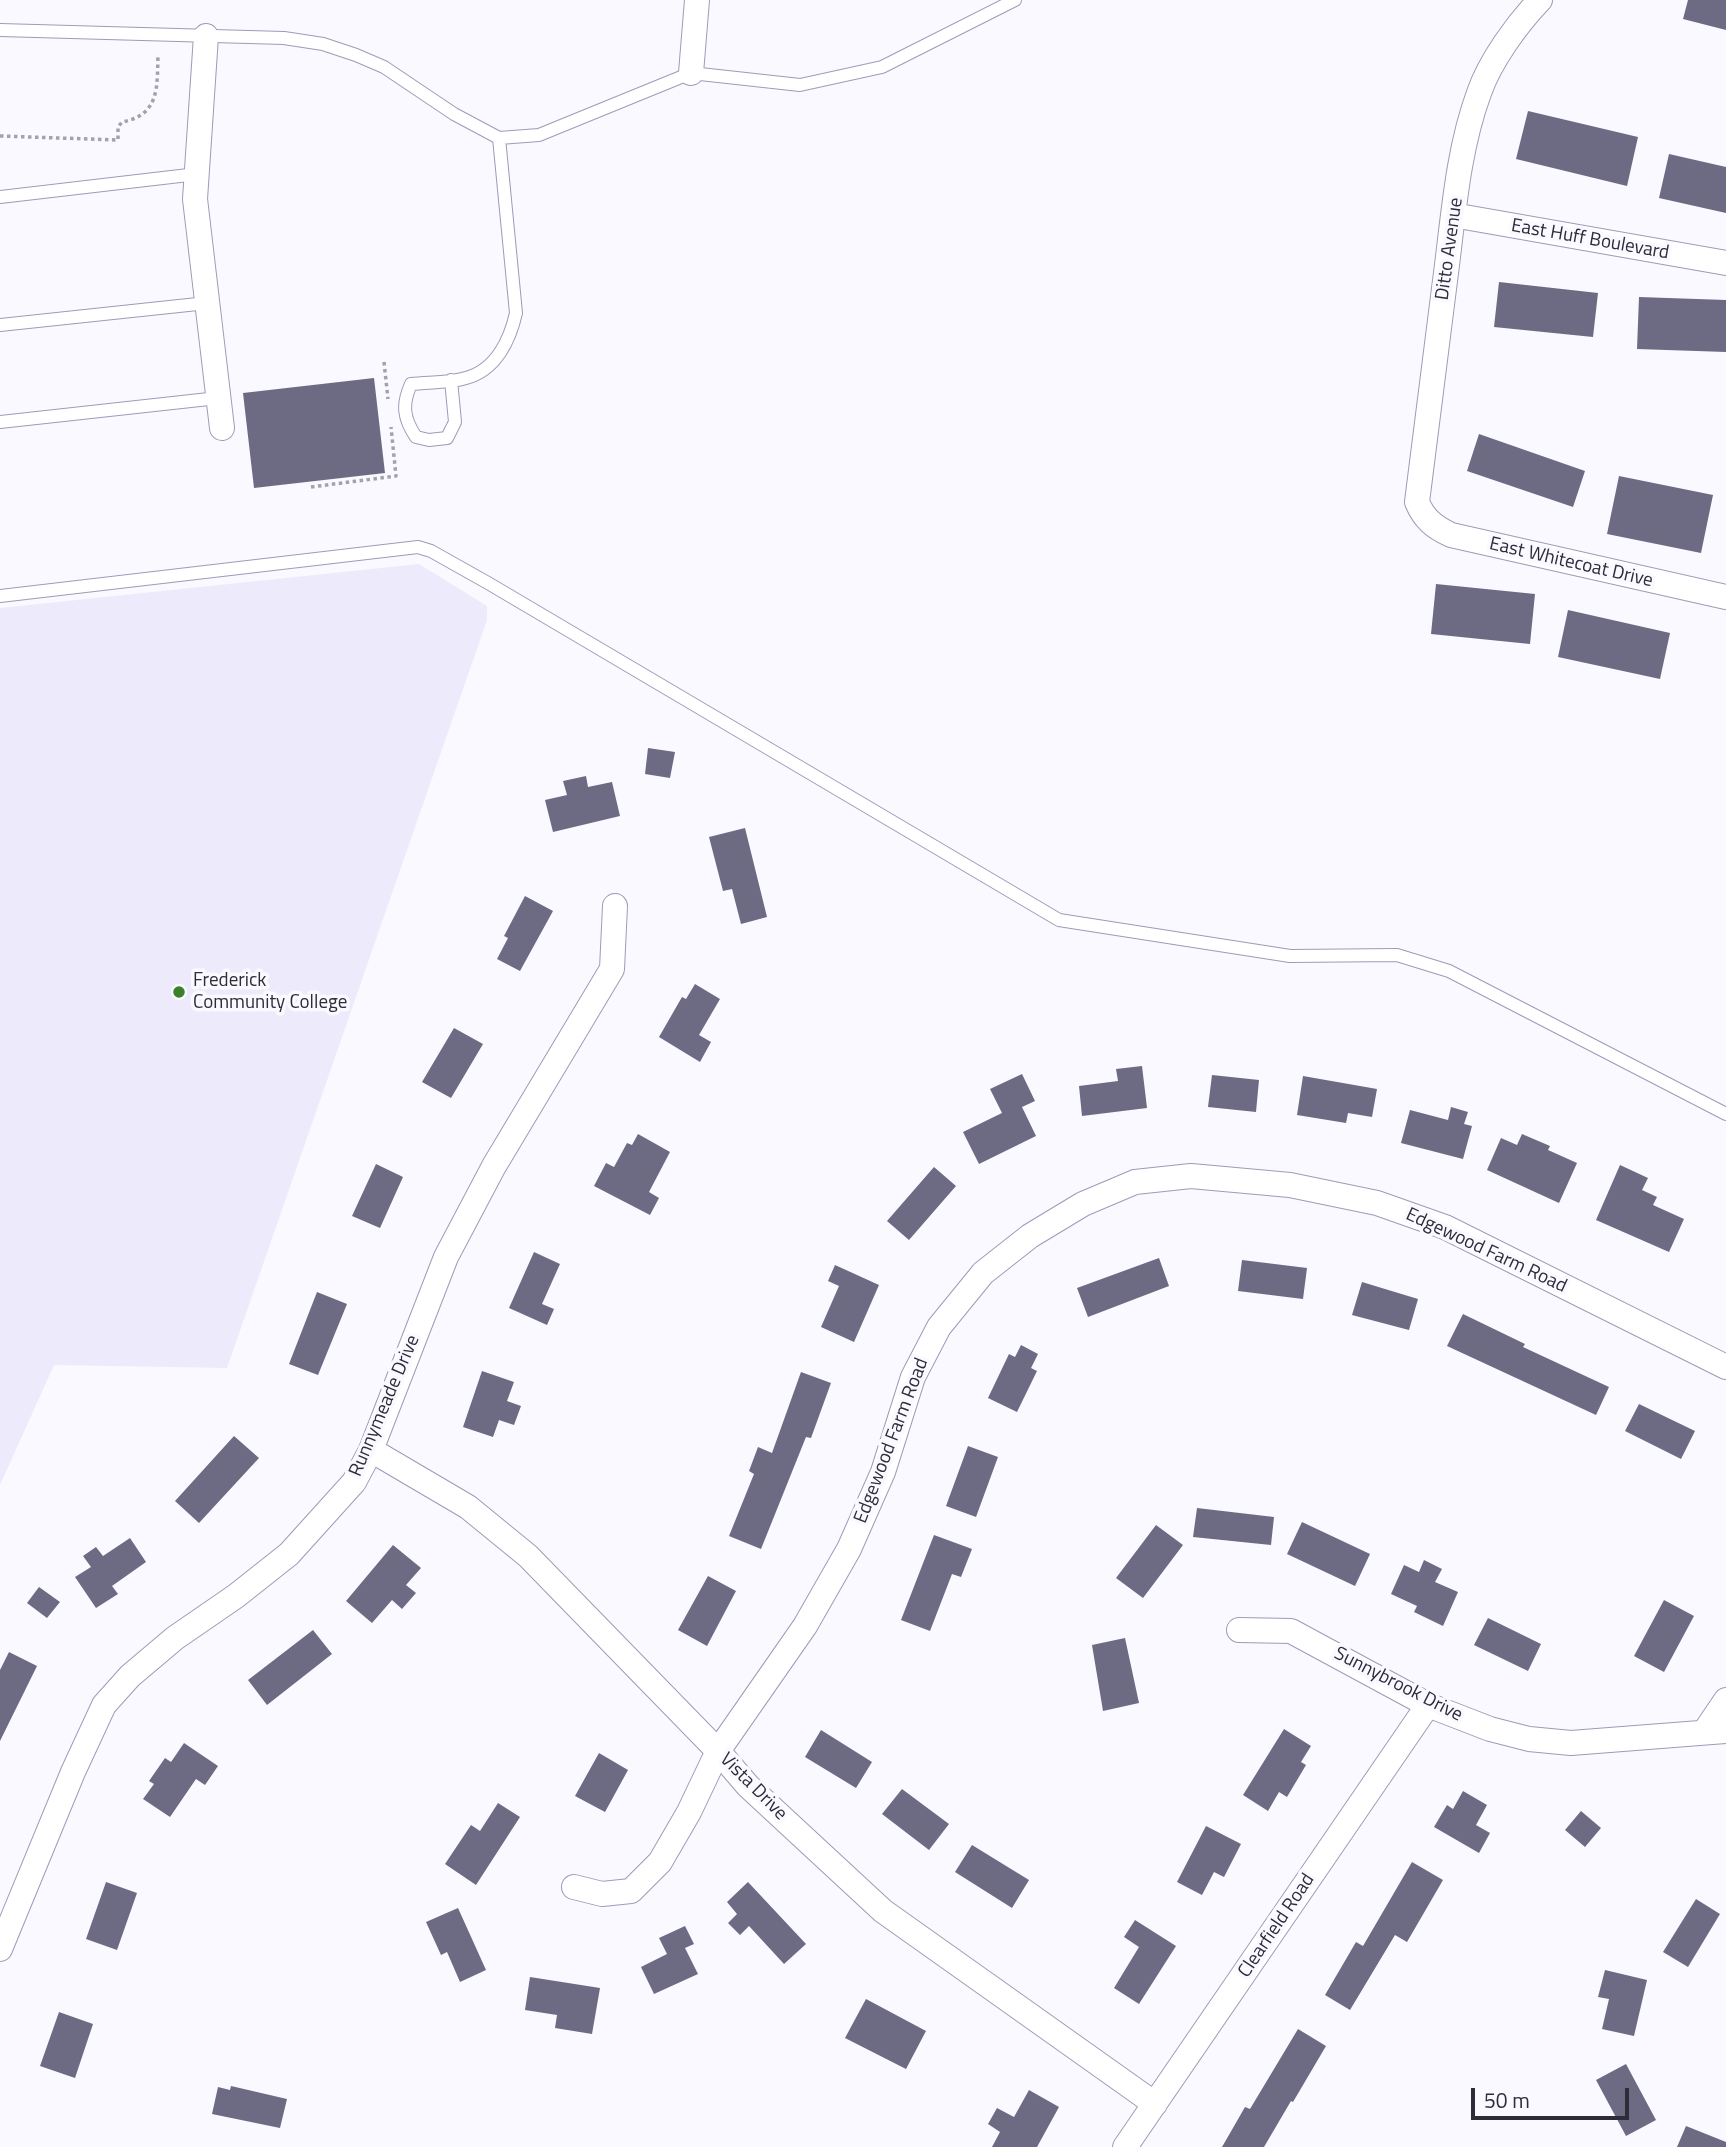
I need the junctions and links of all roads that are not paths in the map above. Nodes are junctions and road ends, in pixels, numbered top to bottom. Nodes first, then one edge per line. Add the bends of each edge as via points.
1 (697, 0) edge
2 (1015, 0) edge
3 (1540, 0) edge
4 (0, 30) edge
5 (205, 36) junction
6 (691, 74) junction
7 (499, 138) junction
8 (197, 174) junction
9 (0, 197) edge
10 (1453, 215) junction
11 (1726, 263) edge
12 (207, 303) junction
13 (0, 325) edge
14 (451, 380) junction
15 (218, 398) junction
16 (0, 422) edge
17 (222, 428) dead end
18 (1423, 516) joint
19 (0, 596) edge
20 (1726, 597) edge
21 (615, 906) dead end
22 (1726, 1114) edge
23 (1726, 1367) edge
24 (371, 1450) junction
25 (1239, 1630) dead end
26 (1726, 1700) edge
27 (1428, 1705) junction
28 (1715, 1731) edge
29 (718, 1751) junction
30 (574, 1887) dead end
31 (0, 1949) edge
32 (1155, 2104) junction
33 (1125, 2147) edge

1 - 6 street
2 - 6 lane via 881,67 855,73 800,85
3 - 10 street, Ditto Avenue via 1480,89 1470,118
4 - 5 lane
5 - 7 lane via 284,38 356,55 384,67
5 - 8 street
6 - 7 lane via 539,135
7 - 14 lane via 516,313 502,353 467,378
8 - 9 lane
8 - 12 street via 195,200
10 - 11 street, East Huff Boulevard
10 - 18 street, Ditto Avenue via 1417,502
12 - 13 lane
12 - 15 street
14 - 14 lane via 411,383 404,401 416,437 447,438 454,422
15 - 16 lane
15 - 17 street
18 - 20 street, East Whitecoat Drive via 1451,535
19 - 22 lane via 418,547 488,583 1059,920 1290,956 1397,955 1449,971
21 - 24 street, Runnymeade Drive via 612,968 494,1166 446,1257
23 - 29 street, Edgewood Farm Road via 1445,1227 1377,1203 1290,1185 1191,1176 1135,1182 1083,1203 1030,1236 983,1273 939,1327 913,1377 883,1472 849,1549 805,1626
24 - 29 street, Vista Drive via 468,1507 528,1556
24 - 31 street, Runnymeade Drive via 354,1482 289,1554 175,1638 104,1705
25 - 27 street, Sunnybrook Drive via 1292,1631
26 - 28 street
27 - 28 street, Sunnybrook Drive via 1490,1729 1571,1743
27 - 32 street, Clearfield Road
29 - 30 street, Edgewood Farm Road via 660,1862 631,1891 602,1894
29 - 32 street, Vista Drive via 748,1786 883,1911
32 - 33 street, Clearfield Road

